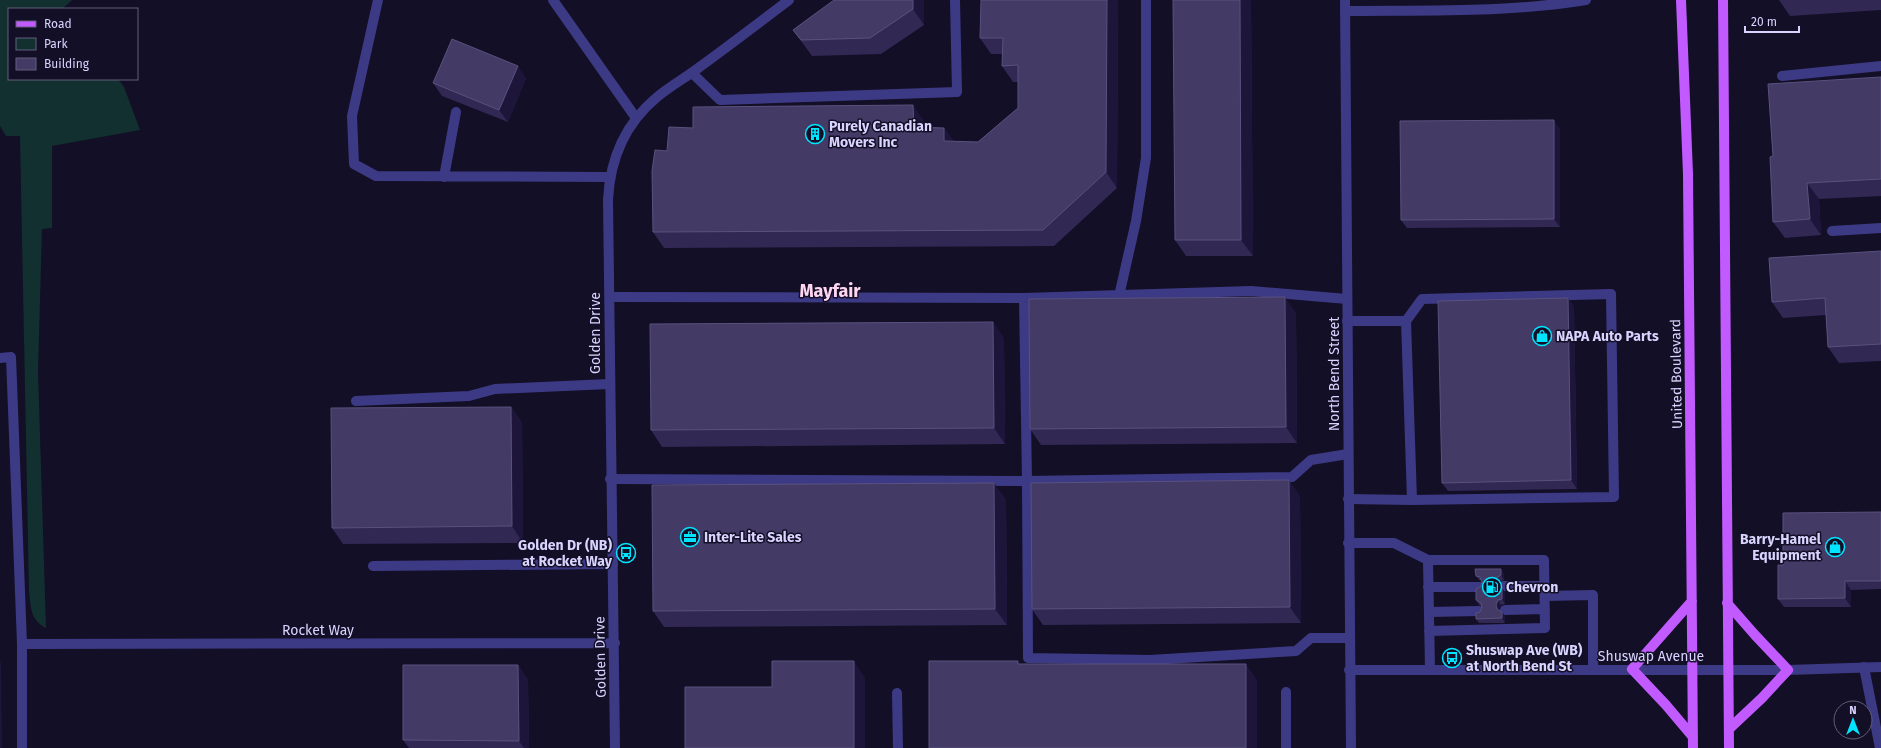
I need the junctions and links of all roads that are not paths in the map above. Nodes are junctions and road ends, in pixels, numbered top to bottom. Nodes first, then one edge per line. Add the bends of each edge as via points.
1 (378, 0) edge
2 (553, 0) edge
3 (789, 0) edge
4 (956, 0) edge
5 (1146, 0) edge
6 (1345, 0) edge
7 (1586, 0) edge
8 (1681, 0) edge
9 (1723, 0) edge
10 (1483, 5) edge
11 (1345, 11) junction
12 (1881, 66) edge
13 (692, 73) junction
14 (1782, 76) dead end
15 (456, 112) dead end
16 (636, 118) junction
17 (444, 177) junction
18 (610, 177) junction
19 (1881, 228) edge
20 (1832, 230) dead end
21 (1119, 296) junction
22 (610, 297) junction
23 (1024, 298) junction
24 (1348, 299) junction
25 (1348, 321) junction
26 (1406, 321) junction
27 (0, 358) edge
28 (609, 384) junction
29 (356, 401) dead end
30 (1348, 454) junction
31 (610, 479) junction
32 (1027, 481) junction
33 (1348, 499) junction
34 (1412, 500) junction
35 (1348, 544) junction
36 (1428, 560) junction
37 (613, 564) junction
38 (373, 566) dead end
39 (1504, 586) dead end
40 (1428, 587) junction
41 (1479, 587) edge
42 (1544, 591) junction
43 (1692, 601) junction
44 (1727, 602) junction
45 (1505, 610) dead end
46 (1544, 610) junction
47 (1479, 611) edge
48 (1429, 612) junction
49 (1429, 631) junction
50 (1349, 638) junction
51 (615, 643) junction
52 (22, 644) junction
53 (1864, 667) junction
54 (1881, 667) edge
55 (1632, 669) junction
56 (1349, 670) junction
57 (1430, 670) junction
58 (1594, 670) junction
59 (1693, 670) junction
60 (1729, 670) junction
61 (1788, 670) junction
62 (1286, 692) dead end
63 (897, 693) dead end
64 (1729, 729) junction
65 (1693, 737) junction
66 (22, 748) edge
67 (615, 748) edge
68 (898, 748) edge
69 (1286, 748) edge
70 (1351, 748) edge
71 (1693, 748) edge
72 (1729, 748) edge
73 (1880, 748) edge

1 - 17 street via 352,116 354,164 376,176
2 - 16 street
3 - 13 street, Golden Drive
4 - 13 street via 957,92 720,100
5 - 21 street via 1146,158 1136,220
6 - 11 street, North Bend Street
7 - 10 street via 1560,4
8 - 43 main road, United Boulevard via 1688,174
9 - 44 main road
10 - 11 street
11 - 24 street, North Bend Street
12 - 14 street
13 - 16 street, Golden Drive via 656,98
15 - 17 street
16 - 18 street, Golden Drive via 622,141
17 - 18 street
18 - 22 street, Golden Drive
19 - 20 street
21 - 23 street
21 - 24 street via 1251,291
22 - 23 street
22 - 28 street, Golden Drive
23 - 32 street
24 - 25 street, North Bend Street
25 - 26 street
25 - 30 street, North Bend Street
26 - 34 street
26 - 34 street via 1422,299 1611,294 1614,498
27 - 52 street via 11,357
28 - 29 street via 495,389 469,396
28 - 31 street, Golden Drive
30 - 32 street via 1311,460 1292,477
30 - 33 street, North Bend Street
31 - 32 street
31 - 37 street, Golden Drive
32 - 50 street via 1028,658 1150,660 1296,651 1311,638
33 - 34 street
33 - 35 street, North Bend Street
35 - 36 street via 1394,543
35 - 50 street, North Bend Street
36 - 40 street
36 - 42 street via 1544,560
37 - 38 street
37 - 51 street, Golden Drive
39 - 42 street
40 - 41 street
40 - 48 street
42 - 46 street
42 - 58 street via 1593,595
43 - 55 main road
43 - 59 main road, United Boulevard
44 - 60 main road
44 - 61 main road
45 - 46 street
46 - 49 street via 1545,628
47 - 48 street
48 - 49 street
49 - 57 street
50 - 56 street, North Bend Street
51 - 52 street, Rocket Way
51 - 67 street, Golden Drive
52 - 66 street
53 - 54 street, Shuswap Avenue
53 - 61 street, Shuswap Avenue
53 - 73 street
55 - 58 street, Shuswap Avenue
55 - 59 street, Shuswap Avenue
55 - 65 main road
56 - 57 street, Shuswap Avenue
56 - 70 street, North Bend Street
57 - 58 street, Shuswap Avenue
59 - 60 street, Shuswap Avenue
59 - 65 main road, United Boulevard
60 - 61 street, Shuswap Avenue
60 - 64 main road
61 - 64 main road
62 - 69 street
63 - 68 street
64 - 72 main road
65 - 71 main road, United Boulevard

